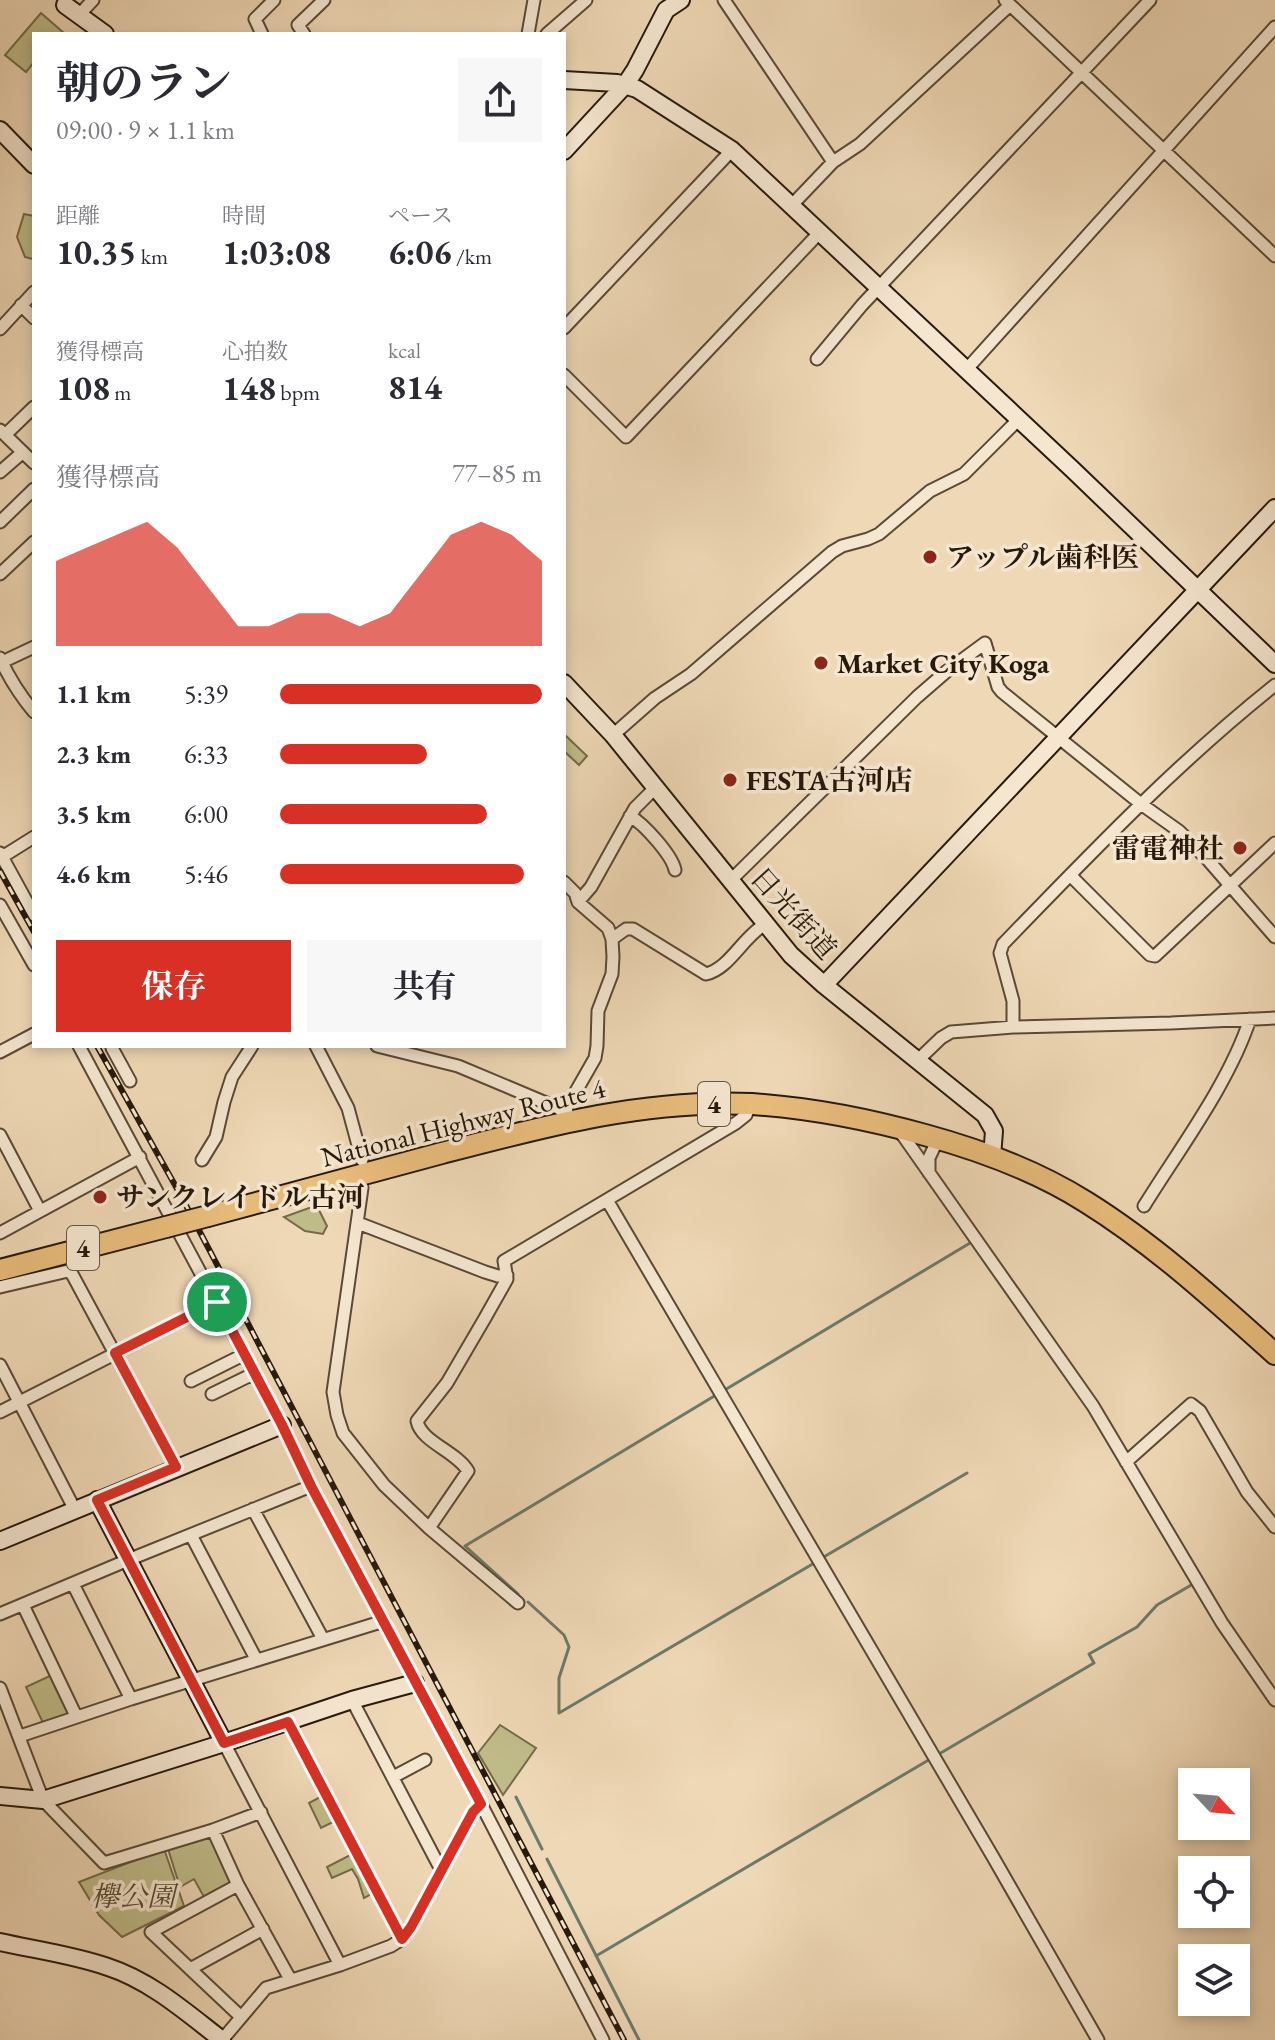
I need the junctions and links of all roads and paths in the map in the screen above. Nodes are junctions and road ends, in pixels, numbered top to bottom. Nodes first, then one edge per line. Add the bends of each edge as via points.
1 (93, 0) edge
2 (274, 0) edge
3 (324, 0) edge
4 (534, 0) edge
5 (586, 0) edge
6 (681, 0) edge
7 (724, 0) edge
8 (1150, 0) edge
9 (1008, 3) edge
10 (68, 7) edge
11 (1275, 27) edge
12 (102, 32) edge
13 (261, 32) edge
14 (303, 32) edge
15 (528, 32) edge
16 (549, 32) edge
17 (1081, 73) junction
18 (566, 80) edge
19 (625, 85) junction
20 (0, 130) edge
21 (566, 149) edge
22 (732, 150) junction
23 (1164, 151) junction
24 (833, 162) junction
25 (32, 163) edge
26 (792, 205) junction
27 (821, 231) junction
28 (1275, 256) edge
29 (879, 288) junction
30 (32, 294) edge
31 (21, 305) junction
32 (32, 316) edge
33 (566, 326) edge
34 (0, 329) edge
35 (817, 359) dead end
36 (966, 370) junction
37 (566, 377) edge
38 (32, 409) edge
39 (1019, 419) junction
40 (3, 432) edge
41 (23, 452) junction
42 (32, 461) edge
43 (0, 472) edge
44 (32, 491) edge
45 (1275, 508) edge
46 (0, 522) edge
47 (32, 544) edge
48 (0, 574) edge
49 (1197, 590) junction
50 (32, 648) edge
51 (1, 661) edge
52 (1275, 664) edge
53 (566, 685) edge
54 (1275, 685) edge
55 (32, 710) edge
56 (613, 735) junction
57 (1057, 738) junction
58 (655, 788) junction
59 (1141, 804) junction
60 (630, 816) junction
61 (32, 838) edge
62 (1273, 848) edge
63 (1, 855) edge
64 (675, 870) dead end
65 (1070, 875) junction
66 (730, 881) junction
67 (566, 884) edge
68 (1229, 885) junction
69 (578, 902) junction
70 (0, 905) edge
71 (32, 911) edge
72 (764, 925) junction
73 (1275, 937) edge
74 (612, 939) junction
75 (32, 961) edge
76 (824, 985) junction
77 (1275, 1018) edge
78 (1250, 1019) junction
79 (1013, 1027) junction
80 (32, 1035) edge
81 (80, 1048) edge
82 (112, 1048) edge
83 (251, 1048) edge
84 (317, 1048) edge
85 (385, 1048) edge
86 (0, 1052) edge
87 (917, 1061) junction
88 (130, 1081) dead end
89 (750, 1104) junction
90 (565, 1117) junction
91 (893, 1126) junction
92 (0, 1135) edge
93 (938, 1139) junction
94 (140, 1157) junction
95 (992, 1157) junction
96 (202, 1160) dead end
97 (362, 1160) dead end
98 (929, 1174) junction
99 (362, 1188) dead end
100 (607, 1200) junction
101 (1144, 1206) dead end
102 (40, 1211) junction
103 (358, 1223) junction
104 (0, 1233) edge
105 (0, 1270) edge
106 (507, 1275) junction
107 (0, 1287) edge
108 (217, 1302) junction
109 (115, 1353) junction
110 (245, 1354) junction
111 (1275, 1354) edge
112 (0, 1365) edge
113 (255, 1373) junction
114 (191, 1381) dead end
115 (212, 1394) dead end
116 (20, 1401) junction
117 (0, 1412) edge
118 (282, 1425) junction
119 (1126, 1462) junction
120 (176, 1467) junction
121 (311, 1486) junction
122 (97, 1500) junction
123 (253, 1509) junction
124 (75, 1510) junction
125 (1275, 1527) edge
126 (429, 1528) junction
127 (191, 1535) junction
128 (0, 1541) edge
129 (128, 1560) junction
130 (73, 1584) junction
131 (518, 1603) dead end
132 (23, 1605) junction
133 (0, 1614) edge
134 (384, 1621) junction
135 (323, 1639) junction
136 (256, 1659) junction
137 (191, 1680) junction
138 (415, 1683) junction
139 (0, 1688) edge
140 (1273, 1695) edge
141 (131, 1699) junction
142 (352, 1700) junction
143 (76, 1716) junction
144 (288, 1722) junction
145 (20, 1736) junction
146 (224, 1743) junction
147 (425, 1760) dead end
148 (393, 1777) junction
149 (0, 1796) edge
150 (43, 1800) junction
151 (481, 1804) junction
152 (261, 1812) junction
153 (213, 1830) junction
154 (442, 1867) junction
155 (238, 1885) junction
156 (263, 1929) junction
157 (402, 1939) junction
158 (0, 1942) edge
159 (340, 1965) junction
160 (190, 1969) junction
161 (290, 1979) junction
162 (240, 2016) junction
163 (222, 2040) edge
164 (603, 2040) edge
165 (1098, 2040) edge

1 - 10 street
2 - 13 street via 255,19
3 - 14 street via 298,25
4 - 15 street
5 - 16 street
6 - 19 street via 666,10
7 - 24 street
8 - 17 street
9 - 17 street
9 - 24 street via 860,144
10 - 12 street
11 - 23 street
17 - 23 street
17 - 29 street
18 - 19 street
19 - 21 street
19 - 22 street
20 - 25 street
22 - 26 street
22 - 33 street
23 - 28 street
23 - 36 street
24 - 26 street
26 - 27 street
27 - 29 street
27 - 37 street via 626,437
29 - 35 street
29 - 36 street
30 - 31 street
31 - 32 street
31 - 34 street
36 - 39 street
38 - 40 street
39 - 49 street
39 - 56 street via 964,474 930,491 879,534 832,552
40 - 41 street
41 - 42 street
41 - 43 street
44 - 46 street
45 - 49 street
47 - 48 street
49 - 52 street
49 - 57 street
50 - 51 street
51 - 55 street
53 - 56 street, 日光街道
54 - 59 street
56 - 58 street, 日光街道
57 - 59 street
57 - 66 street via 998,687 985,643 917,697
57 - 76 street
58 - 60 street
58 - 66 street, 日光街道
59 - 65 street
59 - 68 street via 1179,831
60 - 64 street
60 - 69 street
61 - 63 street
62 - 68 street
63 - 71 street
65 - 68 street via 1155,956
65 - 79 street via 1003,944 1000,953 1013,1001
66 - 72 street, 日光街道
67 - 69 street
68 - 73 street
69 - 74 street via 608,928
70 - 75 street
72 - 74 street via 719,969 706,974 633,929
72 - 76 street, 日光街道
74 - 90 street via 612,974 598,1011 595,1058
76 - 87 street, 日光街道
77 - 78 street
78 - 79 street
78 - 101 street via 1217,1090
79 - 87 street via 951,1032
80 - 86 street
81 - 94 street
82 - 88 street
83 - 96 street via 232,1077 216,1137
84 - 97 street via 348,1108
85 - 90 street via 458,1066 558,1108
87 - 95 street, 日光街道 via 985,1115 994,1131
89 - 90 highway, National Highway Route 4 / 4
89 - 91 highway, National Highway Route 4 / 4
89 - 100 street via 736,1123
90 - 105 highway, National Highway Route 4 / 4, bridge
91 - 93 highway, National Highway Route 4 / 4
91 - 98 street
92 - 102 street
93 - 95 highway, National Highway Route 4 / 4
93 - 98 street
94 - 102 street
94 - 108 street
95 - 111 highway, 4 via 1047,1181 1130,1231
98 - 119 street via 1093,1406
99 - 103 street
100 - 106 street via 507,1258
100 - 165 street
102 - 104 street
103 - 106 street via 485,1272
103 - 126 street via 333,1392 337,1415 343,1433 367,1465
106 - 126 street via 461,1361 417,1421 422,1432 468,1471
107 - 109 street via 68,1271
108 - 109 street
108 - 110 street
109 - 116 street
109 - 120 street
110 - 113 street
110 - 114 street
112 - 116 street
113 - 115 street
113 - 118 street
116 - 117 street
116 - 124 street
118 - 120 street
118 - 121 street
119 - 125 street via 1191,1404
119 - 140 street via 1222,1623
120 - 122 street
121 - 123 street
121 - 134 street
122 - 124 street
122 - 129 street
123 - 127 street
123 - 135 street
124 - 128 street
126 - 131 street
127 - 129 street
127 - 136 street
129 - 130 street
129 - 137 street
130 - 132 street
130 - 141 street
132 - 133 street
132 - 143 street
134 - 135 street
134 - 138 street
135 - 136 street
136 - 137 street
137 - 141 street
137 - 146 street
138 - 142 street
138 - 151 street
139 - 145 street
141 - 143 street
142 - 144 street
142 - 148 street
143 - 145 street
144 - 146 street
144 - 157 street
145 - 150 street
146 - 150 street
146 - 152 street
147 - 148 street
148 - 154 street
149 - 150 street
150 - 153 street via 104,1863
151 - 154 street
151 - 164 street
152 - 153 street
152 - 159 street
153 - 155 street
154 - 157 street
155 - 156 street
155 - 160 street via 151,1932
156 - 160 street
156 - 161 street
157 - 159 street
158 - 163 street via 109,1967 163,1995
159 - 161 street
160 - 162 street
161 - 162 street via 266,1988
162 - 163 street

